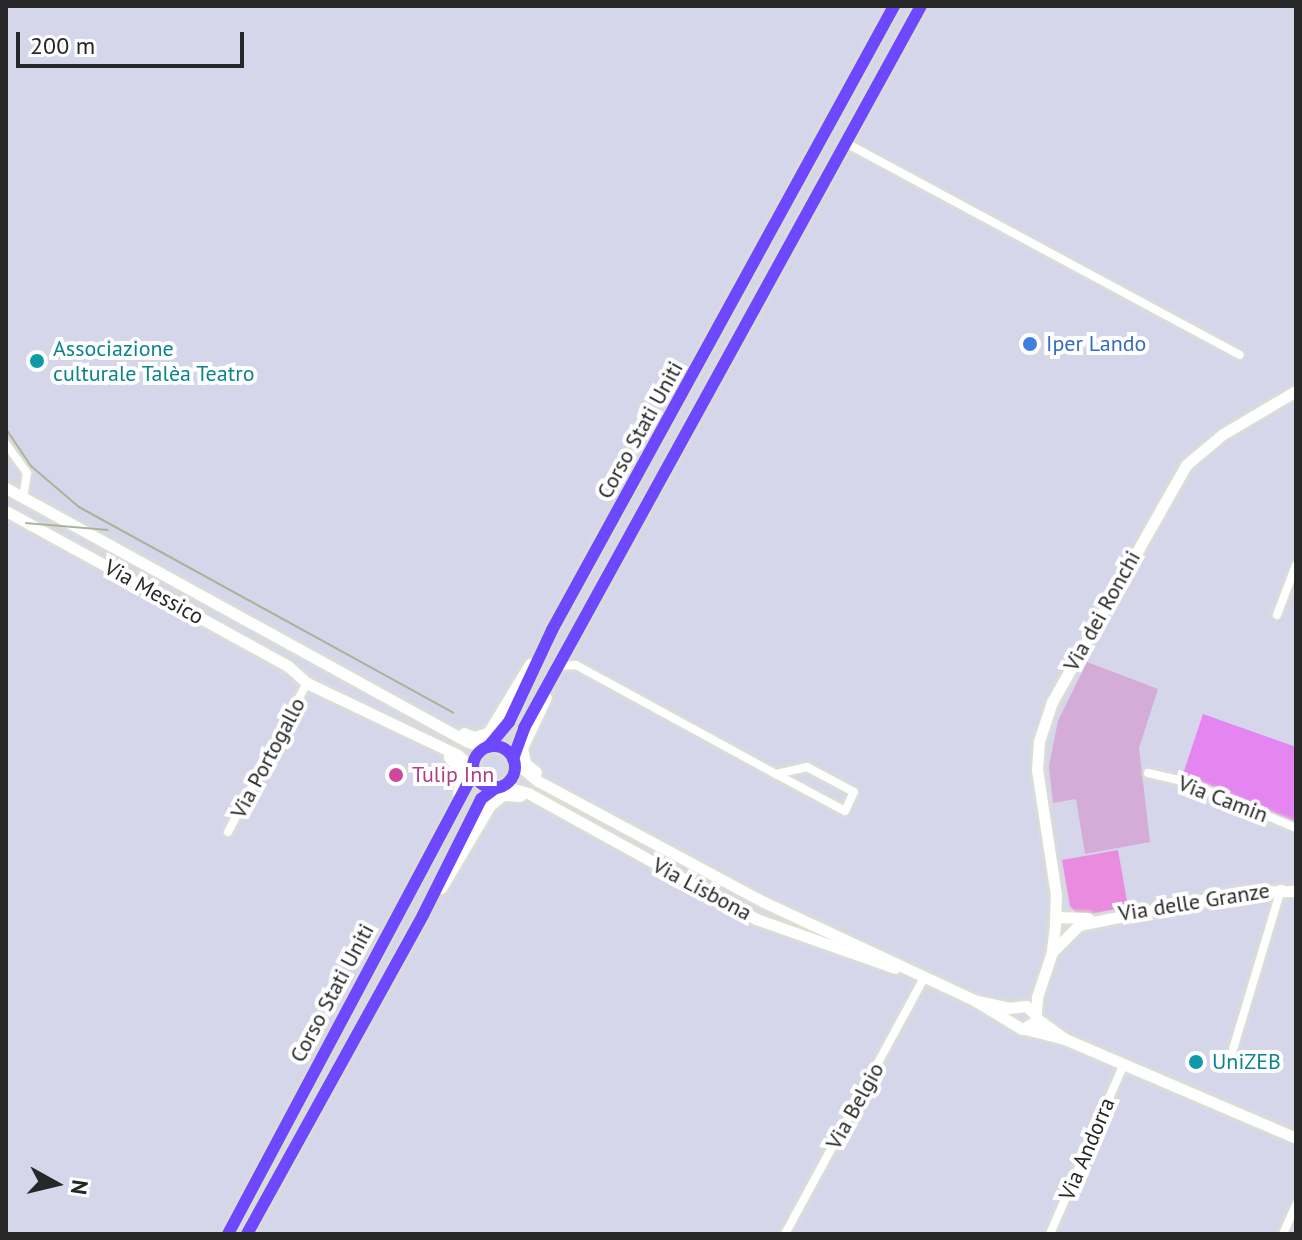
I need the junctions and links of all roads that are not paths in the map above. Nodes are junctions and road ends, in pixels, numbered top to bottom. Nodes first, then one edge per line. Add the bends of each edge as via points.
1 (894, 6) edge
2 (921, 6) edge
3 (846, 143) junction
4 (712, 342) junction
5 (732, 354) junction
6 (1239, 355) dead end
7 (1296, 391) edge
8 (6, 444) edge
9 (6, 488) edge
10 (23, 498) junction
11 (6, 511) edge
12 (1296, 565) edge
13 (1277, 615) dead end
14 (552, 630) junction
15 (570, 646) junction
16 (311, 656) junction
17 (327, 664) junction
18 (576, 665) junction
19 (556, 671) junction
20 (309, 681) junction
21 (415, 711) junction
22 (409, 730) junction
23 (487, 747) junction
24 (514, 760) junction
25 (474, 771) junction
26 (1148, 773) dead end
27 (776, 774) junction
28 (499, 787) junction
29 (555, 787) junction
30 (581, 822) junction
31 (1296, 828) edge
32 (228, 832) dead end
33 (654, 839) junction
34 (433, 848) junction
35 (644, 857) junction
36 (1281, 889) junction
37 (1296, 891) edge
38 (1056, 895) junction
39 (764, 902) junction
40 (423, 915) junction
41 (1069, 915) junction
42 (756, 919) junction
43 (1093, 919) junction
44 (1054, 923) junction
45 (1070, 931) junction
46 (1052, 952) junction
47 (911, 972) junction
48 (1043, 975) junction
49 (924, 978) junction
50 (974, 1000) junction
51 (1020, 1007) junction
52 (1036, 1016) junction
53 (1020, 1027) junction
54 (1065, 1039) junction
55 (1124, 1064) junction
56 (1228, 1066) dead end
57 (1296, 1138) edge
58 (1296, 1205) edge
59 (227, 1234) edge
60 (247, 1234) edge
61 (785, 1234) edge
62 (1050, 1234) edge
63 (1283, 1234) edge

1 - 4 main road, Corso Stati Uniti
2 - 3 main road, Corso Stati Uniti
3 - 5 main road, Corso Stati Uniti
3 - 6 street
4 - 5 street
4 - 14 main road, Corso Stati Uniti
5 - 15 main road, Corso Stati Uniti
7 - 38 street, Via dei Ronchi via 1223,434 1186,465 1052,702 1039,741 1037,770
8 - 10 street via 27,473
9 - 10 street, Via Messico
10 - 16 street, Via Messico
11 - 20 street, Via Messico
12 - 13 street
14 - 21 street via 488,733 469,736
14 - 23 main road, Corso Stati Uniti via 509,722
15 - 18 street
15 - 19 main road, Corso Stati Uniti
16 - 17 street, Via Messico
16 - 20 street via 301,664
17 - 20 street via 326,679
17 - 21 street, Via Messico
18 - 19 street
18 - 27 street
19 - 24 main road, Corso Stati Uniti via 518,739
19 - 29 street via 522,748 527,766
20 - 22 street, Via Messico
20 - 32 street, Via Portogallo
21 - 23 street, Via Messico
22 - 25 street, Via Messico via 458,755
22 - 34 street via 455,760 463,776
23 - 24 main road via 503,748
23 - 25 main road via 476,756
24 - 28 main road via 513,776
24 - 29 street, Via Lisbona
25 - 28 main road via 481,783
25 - 34 main road, Corso Stati Uniti
26 - 31 street, Via Camin via 1187,782
27 - 27 street via 845,811 854,792 807,767
28 - 30 street, Via Lisbona via 521,790
28 - 40 main road, Corso Stati Uniti via 481,799
29 - 33 street, Via Lisbona
30 - 35 street, Via Lisbona
30 - 40 street via 518,795 497,798
33 - 35 street
33 - 39 street, Via Lisbona
34 - 59 main road, Corso Stati Uniti
35 - 42 street, Via Lisbona
36 - 37 street, Via delle Granze
36 - 43 street, Via delle Granze
36 - 56 street
38 - 41 street, Via dei Ronchi
38 - 44 street, Via dei Ronchi
39 - 42 street
39 - 47 street, Via Lisbona
40 - 60 main road, Corso Stati Uniti
41 - 43 street, Via delle Granze
41 - 44 street
41 - 45 street
42 - 47 street, Via Lisbona
43 - 45 street, Via delle Granze
44 - 45 street
44 - 46 street, Via delle Granze
45 - 46 street, Via delle Granze
46 - 48 street, Via delle Granze
47 - 49 street, Via Lisbona
48 - 51 street, Via delle Granze
48 - 52 street, Via delle Granze
49 - 50 street, Via Lisbona
49 - 61 street, Via Belgio
50 - 51 street, Via Lisbona
50 - 53 street, Via Lisbona
51 - 52 street, Via Lisbona
51 - 53 street
52 - 53 street
52 - 54 street, Via Lisbona
53 - 54 street, Via Lisbona
54 - 55 street, Via Lisbona
55 - 57 street, Via Lisbona
55 - 62 street, Via Andorra
58 - 63 street

